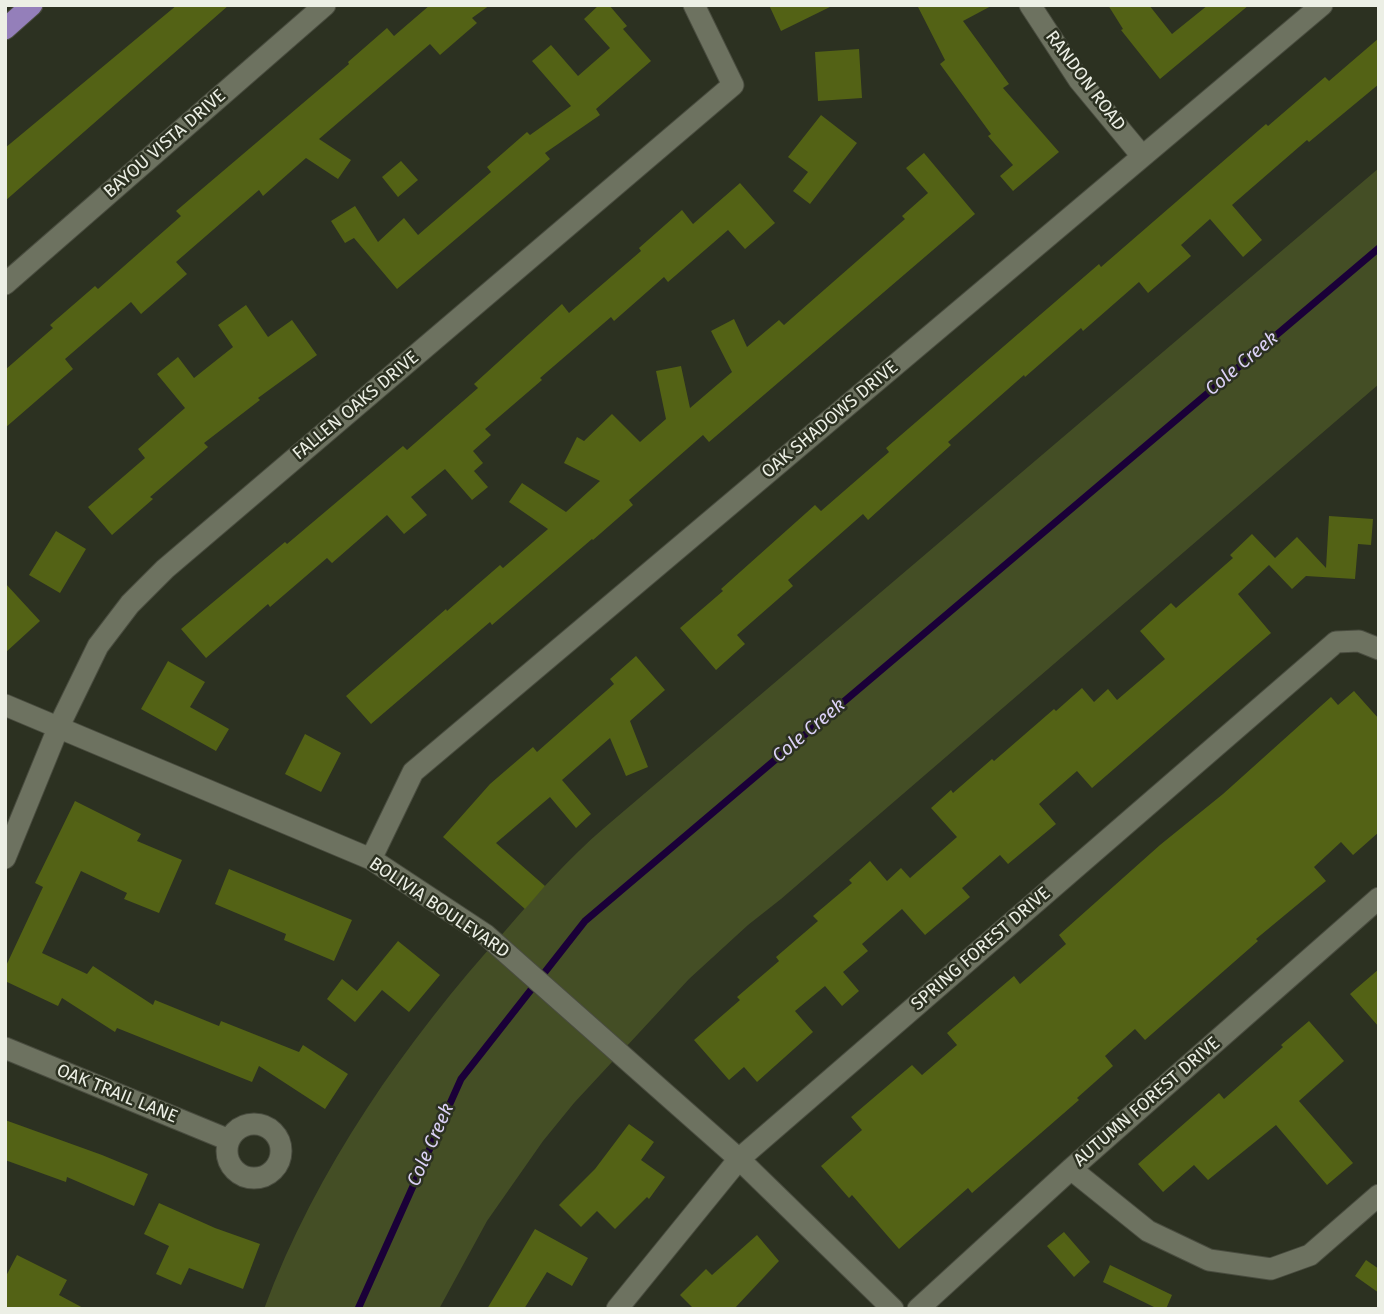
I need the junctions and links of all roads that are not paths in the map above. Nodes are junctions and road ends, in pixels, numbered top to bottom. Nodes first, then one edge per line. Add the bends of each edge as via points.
1 (32, 5) edge
2 (326, 5) edge
3 (694, 5) edge
4 (1030, 5) edge
5 (1322, 5) edge
6 (5, 29) edge
7 (1142, 156) junction
8 (5, 284) edge
9 (1379, 649) edge
10 (5, 705) edge
11 (59, 726) junction
12 (5, 858) edge
13 (371, 859) junction
14 (1379, 898) edge
15 (5, 1048) edge
16 (229, 1140) dead end
17 (739, 1158) junction
18 (1071, 1169) junction
19 (1379, 1195) edge
20 (617, 1309) edge
21 (892, 1309) edge
22 (918, 1309) edge

1 - 6 main road
2 - 8 street, BAYOU VISTA DRIVE
3 - 11 street, FALLEN OAKS DRIVE via 733,85 165,569 98,646
4 - 7 street, RANDON ROAD via 1080,80
5 - 7 street, OAK SHADOWS DRIVE
7 - 13 street, OAK SHADOWS DRIVE via 413,772
9 - 17 street, SPRING FOREST DRIVE via 1359,641 1336,642
10 - 11 street, BOLIVIA BOULEVARD
11 - 12 street, FALLEN OAKS DRIVE
11 - 13 street, BOLIVIA BOULEVARD
13 - 17 street, BOLIVIA BOULEVARD via 485,935
14 - 18 street, AUTUMN FOREST DRIVE
15 - 16 street, OAK TRAIL LANE
17 - 20 street, SPRING FOREST DRIVE
17 - 21 street, BOLIVIA BOULEVARD
18 - 19 street via 1148,1231 1209,1260 1271,1269 1310,1255
18 - 22 street, AUTUMN FOREST DRIVE

